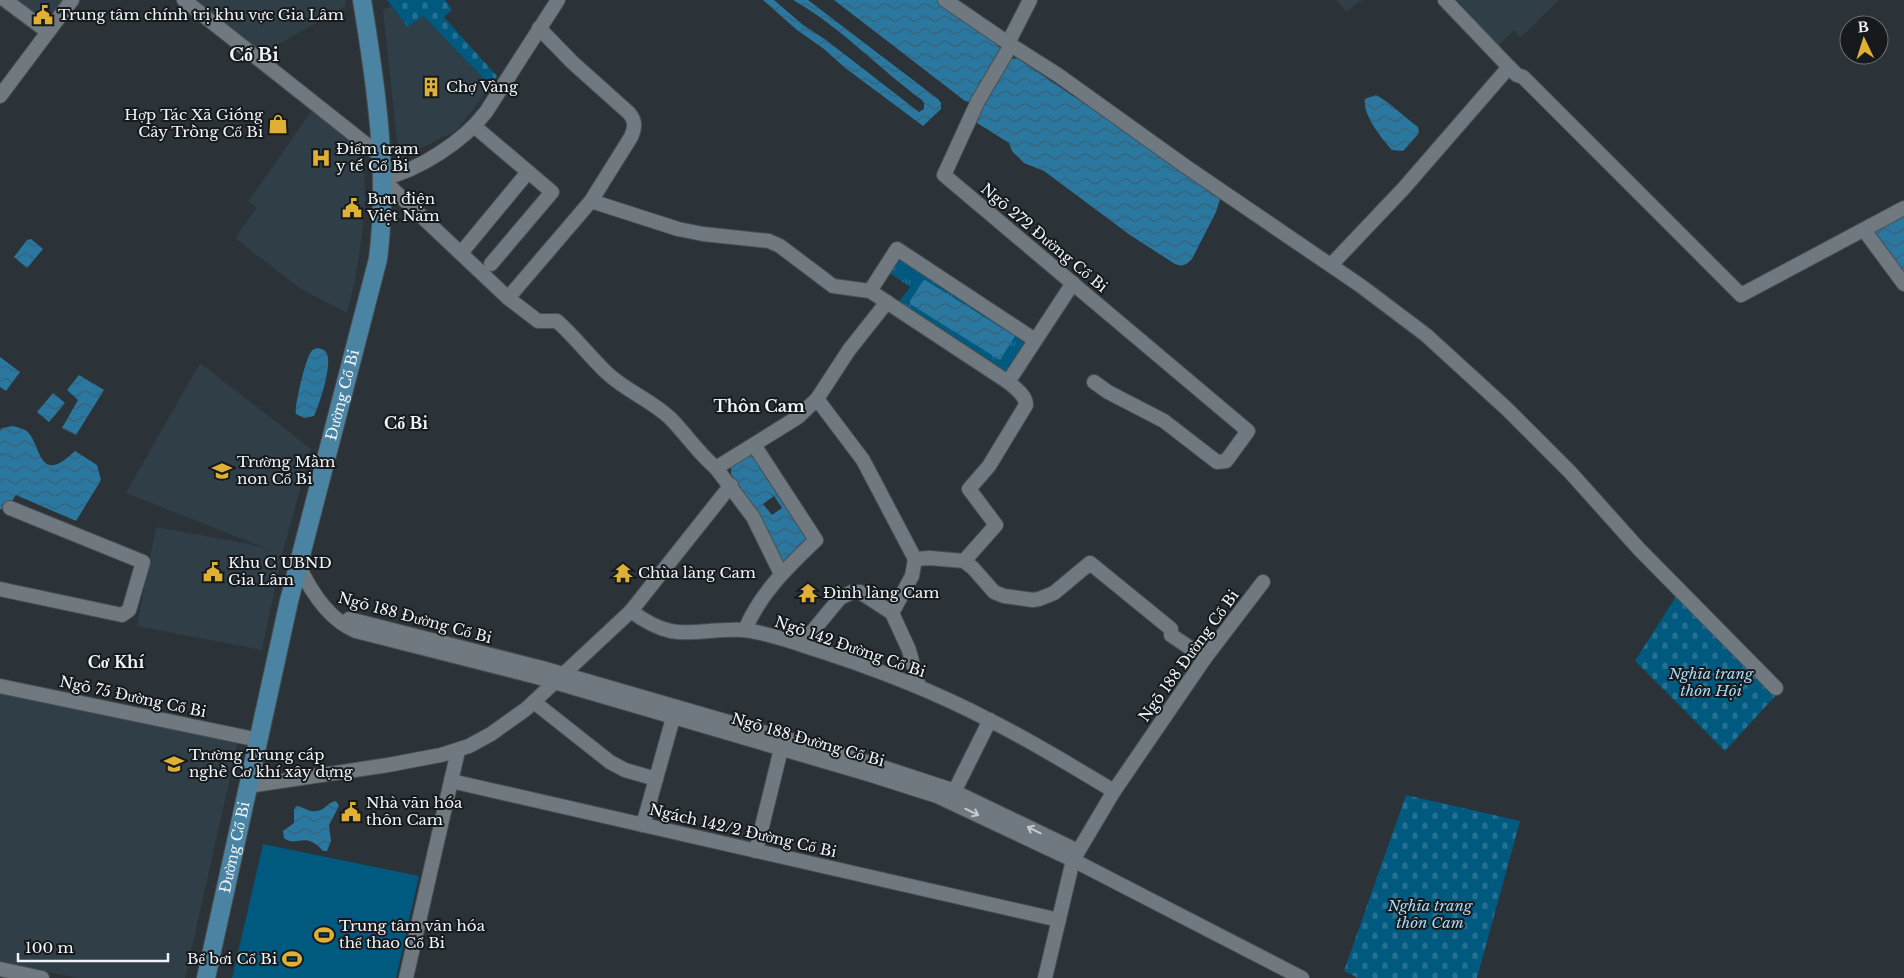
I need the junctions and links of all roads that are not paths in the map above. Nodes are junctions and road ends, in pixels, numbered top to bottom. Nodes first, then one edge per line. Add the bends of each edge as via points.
1 (5, 0) edge
2 (72, 0) edge
3 (184, 0) edge
4 (362, 0) edge
5 (558, 0) edge
6 (945, 0) edge
7 (1030, 0) edge
8 (1445, 0) edge
9 (539, 28) junction
10 (48, 32) junction
11 (1009, 44) junction
12 (1513, 71) junction
13 (0, 96) edge
14 (474, 126) junction
15 (381, 156) junction
16 (528, 172) junction
17 (382, 179) junction
18 (591, 201) junction
19 (1904, 208) edge
20 (1864, 230) junction
21 (461, 253) junction
22 (491, 264) dead end
23 (1331, 265) junction
24 (1073, 283) junction
25 (1904, 284) edge
26 (870, 291) junction
27 (508, 298) junction
28 (887, 302) junction
29 (1036, 340) junction
30 (1008, 382) junction
31 (1094, 382) dead end
32 (817, 399) junction
33 (754, 445) junction
34 (716, 468) junction
35 (731, 485) junction
36 (10, 508) dead end
37 (915, 559) junction
38 (964, 561) junction
39 (298, 564) junction
40 (781, 574) junction
41 (1263, 582) dead end
42 (0, 589) edge
43 (631, 610) junction
44 (892, 613) junction
45 (745, 630) junction
46 (802, 644) junction
47 (1205, 658) junction
48 (559, 679) junction
49 (0, 686) edge
50 (919, 687) junction
51 (1776, 688) dead end
52 (534, 702) junction
53 (674, 712) junction
54 (990, 720) junction
55 (259, 740) junction
56 (782, 743) junction
57 (458, 751) junction
58 (656, 779) junction
59 (451, 781) junction
60 (249, 786) junction
61 (1114, 791) junction
62 (953, 797) junction
63 (643, 825) junction
64 (756, 851) junction
65 (1075, 856) junction
66 (1059, 920) junction
67 (0, 969) edge
68 (42, 978) edge
69 (206, 978) edge
70 (406, 978) edge
71 (1045, 978) edge
72 (1302, 978) edge

1 - 10 street
2 - 10 street
3 - 15 street
4 - 15 main road, Đường Cổ Bi
5 - 9 street
6 - 11 street
7 - 11 street
8 - 12 street
9 - 14 street
9 - 18 street via 634,120 631,137
10 - 13 street
11 - 23 street
11 - 24 street, Ngõ 272 Đường Cổ Bi via 944,175
12 - 20 street via 1523,77 1741,295
12 - 23 street
14 - 16 street
14 - 17 street via 425,162
15 - 17 main road, Đường Cổ Bi
16 - 21 street
16 - 22 street via 552,192
17 - 21 street
17 - 39 main road, Đường Cổ Bi via 376,264
18 - 26 street via 678,229 769,242 780,246 833,286
18 - 27 street
19 - 20 street
20 - 25 street
21 - 27 street
23 - 51 street via 1426,334 1507,409
24 - 29 street
24 - 31 street, Ngõ 272 Đường Cổ Bi via 1248,431 1224,462 1215,461 1164,421
26 - 28 street
26 - 29 street via 897,250
27 - 34 street via 538,321 557,321 608,374 671,419
28 - 30 street
28 - 32 street via 849,350
29 - 30 street
30 - 38 street via 1023,395 1026,404 989,466 969,489 996,524
32 - 33 street via 798,417
32 - 37 street via 864,460
33 - 34 street
33 - 40 street via 816,540
34 - 35 street
35 - 40 street via 753,517
35 - 43 street
36 - 42 street via 143,562 129,610 122,615
37 - 38 street
37 - 44 street via 912,576
38 - 47 street via 994,592 1033,600 1054,593 1090,563 1171,629 1171,635
39 - 48 street, Ngõ 188 Đường Cổ Bi via 328,609 341,623 359,632
39 - 55 main road, Đường Cổ Bi
40 - 45 street via 757,604
41 - 47 street, Ngõ 188 Đường Cổ Bi
43 - 45 street, Ngõ 142 Đường Cổ Bi via 660,628 679,633
43 - 48 street
44 - 46 street via 860,592 852,592 840,598
44 - 50 street via 909,650
45 - 46 street, Ngõ 142 Đường Cổ Bi
46 - 50 street, Ngõ 142 Đường Cổ Bi
47 - 61 street, Ngõ 188 Đường Cổ Bi
48 - 52 street
48 - 53 street, Ngõ 188 Đường Cổ Bi
49 - 55 street, Ngõ 75 Đường Cổ Bi
50 - 54 street, Ngõ 142 Đường Cổ Bi
52 - 57 street via 491,734
52 - 58 street via 610,762
53 - 56 street, Ngõ 188 Đường Cổ Bi
53 - 58 street
54 - 61 street, Ngõ 142 Đường Cổ Bi
54 - 62 street
55 - 60 main road, Đường Cổ Bi
56 - 62 street, Ngõ 188 Đường Cổ Bi via 885,768
56 - 64 street
57 - 59 street
57 - 60 street
58 - 63 street
59 - 63 street, Ngách 142/2 Đường Cổ Bi
59 - 70 street
60 - 69 main road, Đường Cổ Bi
61 - 65 street, Ngõ 188 Đường Cổ Bi
62 - 65 street, Ngõ 188 Đường Cổ Bi
63 - 64 street, Ngách 142/2 Đường Cổ Bi
64 - 66 street, Ngách 142/2 Đường Cổ Bi
65 - 66 street
65 - 72 street
66 - 71 street
67 - 68 street

